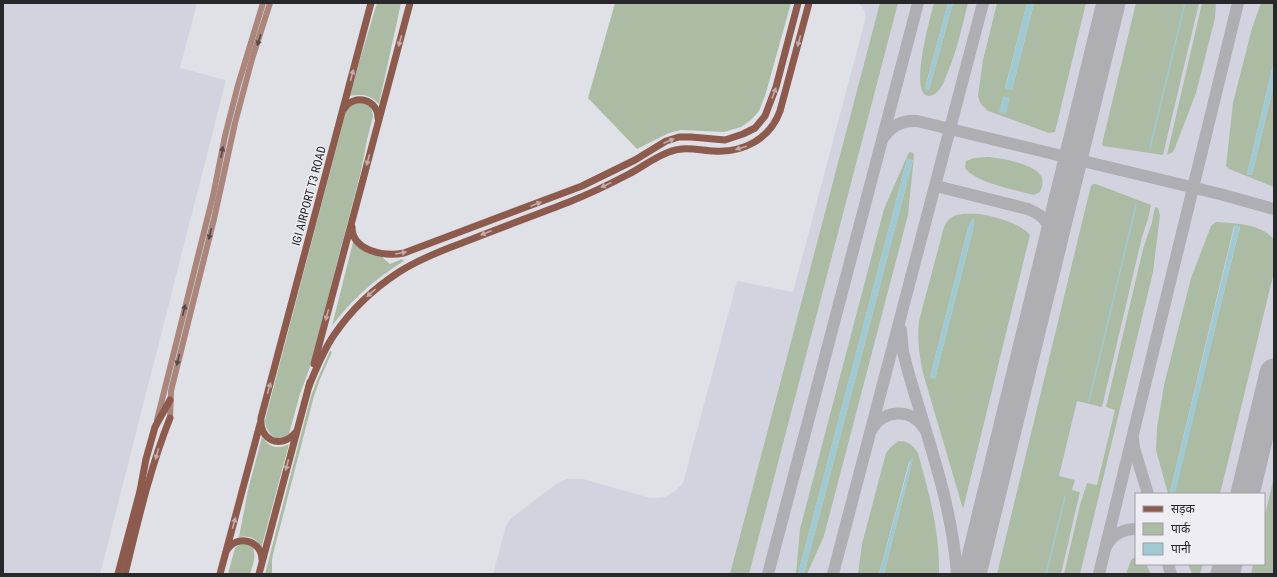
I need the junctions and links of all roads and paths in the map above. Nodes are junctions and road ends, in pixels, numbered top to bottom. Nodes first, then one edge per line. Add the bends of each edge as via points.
1 (264, 3) edge
2 (270, 3) edge
3 (371, 3) edge
4 (410, 3) edge
5 (798, 3) edge
6 (809, 3) edge
7 (342, 113) junction
8 (378, 122) junction
9 (352, 224) junction
10 (309, 386) junction
11 (170, 400) junction
12 (170, 418) joint
13 (261, 418) junction
14 (155, 427) junction
15 (298, 427) junction
16 (225, 554) junction
17 (262, 563) junction
18 (118, 574) edge
19 (125, 574) edge
20 (220, 574) edge
21 (259, 574) edge

14 -> 1 street via 238,85
2 -> 11 street via 235,123
7 -> 3 main road, IGI AIRPORT T3 ROAD
4 -> 8 main road
9 -> 5 main road via 354,239 361,246 372,251 404,253 582,186 635,160 666,141 679,137 725,140 743,134 755,128 765,116 776,87
6 -> 10 main road via 777,121 765,136 736,150 681,148 668,152 586,194 433,254 400,271 372,292 344,321 333,336
7 - 8 main road via 349,103 362,99 377,110
13 -> 7 main road, IGI AIRPORT T3 ROAD
8 -> 9 main road
9 -> 10 main road
10 - 15 main road
11 - 12 street
11 - 14 main road
12 -> 19 main road via 148,484
13 - 15 main road via 262,430 274,441 286,441
16 -> 13 main road
14 - 18 main road
15 -> 17 main road
16 - 17 main road via 232,544 245,540 260,551
16 - 20 main road
17 - 21 main road

